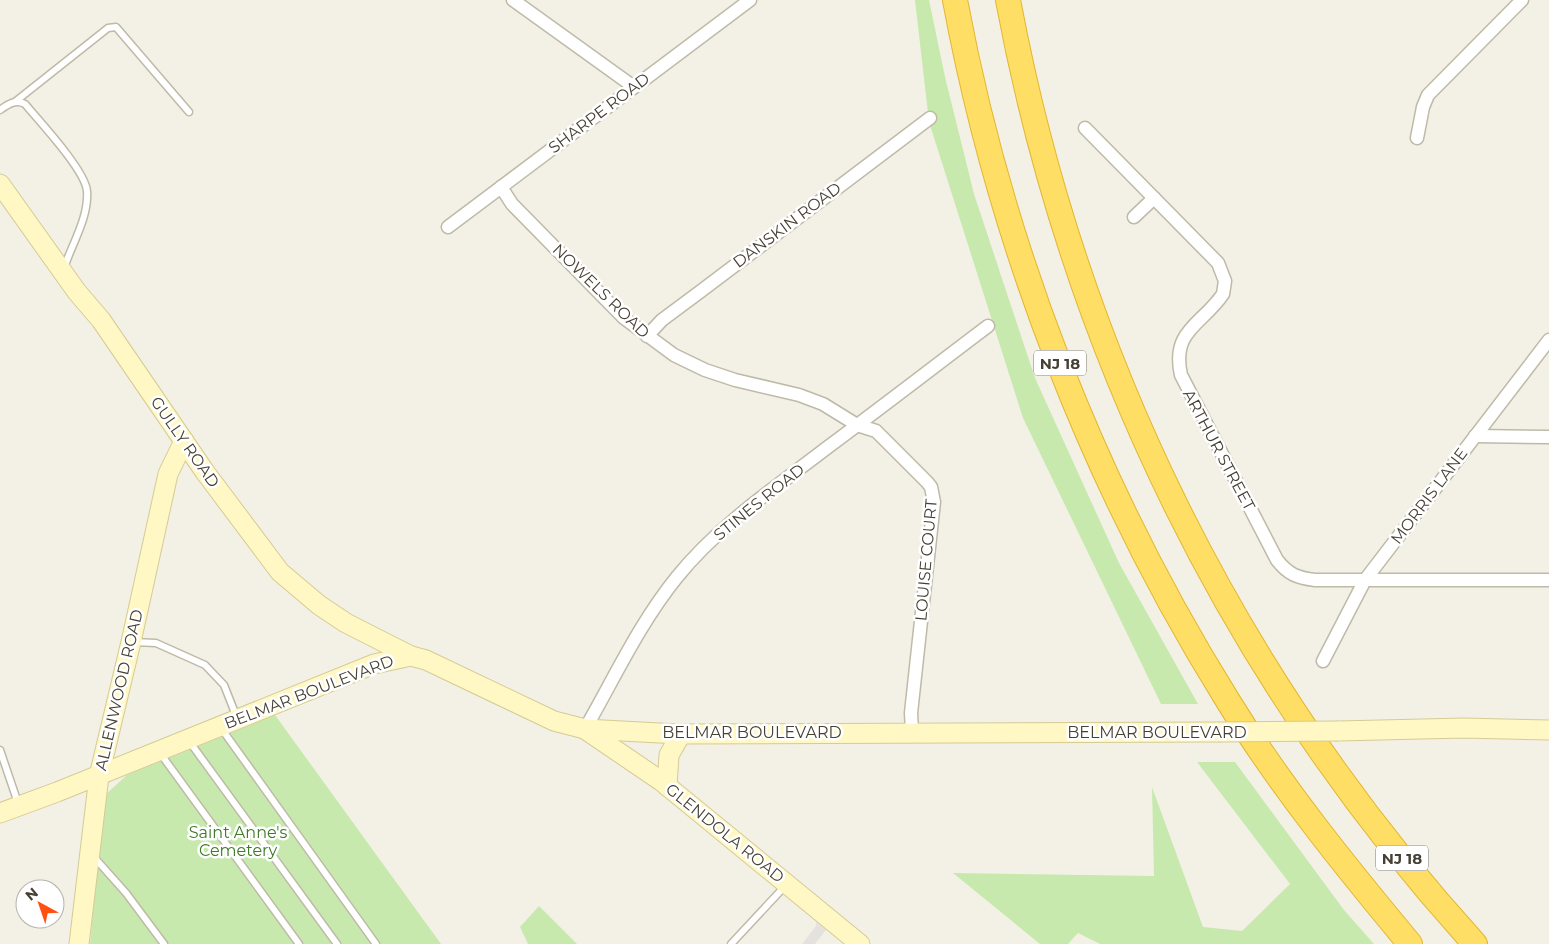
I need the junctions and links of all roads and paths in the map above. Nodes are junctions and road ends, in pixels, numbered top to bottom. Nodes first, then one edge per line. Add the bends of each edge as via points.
1 (513, 0) edge
2 (750, 0) edge
3 (955, 0) edge
4 (1008, 0) edge
5 (1522, 0) edge
6 (634, 87) junction
7 (16, 101) junction
8 (0, 110) edge
9 (189, 112) dead end
10 (930, 118) dead end
11 (1085, 128) dead end
12 (1417, 138) dead end
13 (0, 184) edge
14 (501, 187) junction
15 (1154, 198) junction
16 (1134, 217) dead end
17 (448, 227) dead end
18 (62, 271) junction
19 (988, 326) dead end
20 (647, 336) junction
21 (1549, 340) edge
22 (857, 425) junction
23 (1475, 436) junction
24 (1549, 437) edge
25 (184, 441) junction
26 (1365, 580) junction
27 (1549, 580) edge
28 (132, 642) junction
29 (411, 656) junction
30 (1323, 661) dead end
31 (229, 723) junction
32 (585, 729) junction
33 (1549, 730) edge
34 (912, 732) junction
35 (681, 734) junction
36 (188, 740) junction
37 (0, 750) edge
38 (158, 751) junction
39 (99, 776) junction
40 (667, 786) junction
41 (19, 807) junction
42 (0, 813) edge
43 (89, 853) junction
44 (787, 884) junction
45 (79, 944) edge
46 (164, 944) edge
47 (299, 944) edge
48 (337, 944) edge
49 (376, 944) edge
50 (731, 944) edge
51 (860, 944) edge
52 (1410, 944) edge
53 (1475, 944) edge

1 - 6 street
2 - 6 street, SHARPE ROAD
3 - 52 highway, NJ 18 via 972,83 1032,287 1085,426 1126,516 1238,717 1353,876
4 - 53 highway, NJ 18 via 1056,199 1112,364 1166,488 1261,663 1332,770 1409,868
5 - 12 street via 1428,95
6 - 14 street, SHARPE ROAD
7 - 8 lane
7 - 9 lane via 102,32 116,27
7 - 18 lane via 25,104 75,166 87,190 85,211
10 - 20 street, DANSKIN ROAD via 662,320
11 - 15 street, ARTHUR STREET
13 - 18 main road, GULLY ROAD
14 - 17 street, SHARPE ROAD
14 - 20 street, NOWELS ROAD via 512,204 624,318
15 - 16 street
15 - 26 street, ARTHUR STREET via 1223,272 1223,294 1184,336 1178,364 1183,381 1277,560 1298,578
18 - 25 main road, GULLY ROAD via 101,320
19 - 22 street, STINES ROAD
20 - 22 street, NOWELS ROAD via 674,355 705,370 814,400
21 - 23 street, MORRIS LANE
22 - 32 street, STINES ROAD via 728,525 694,558 648,617 617,667
22 - 34 street, LOUISE COURT via 876,431 927,482 934,495 911,713
23 - 24 street
23 - 26 street, MORRIS LANE
25 - 28 main road, ALLENWOOD ROAD via 168,474
25 - 29 main road, GULLY ROAD via 268,558 293,584 346,623
26 - 27 street, ARTHUR STREET
26 - 30 street, MORRIS LANE
28 - 31 lane via 156,643 205,665 224,684
28 - 39 main road, ALLENWOOD ROAD
29 - 31 main road, BELMAR BOULEVARD via 374,664
29 - 32 main road, BELMAR BOULEVARD via 426,660 554,721
31 - 36 main road, BELMAR BOULEVARD
31 - 49 lane
32 - 35 main road, BELMAR BOULEVARD
32 - 40 main road, GLENDOLA ROAD
33 - 34 main road, BELMAR BOULEVARD, bridge
34 - 35 main road, BELMAR BOULEVARD
35 - 40 main road via 669,755
36 - 38 main road, BELMAR BOULEVARD
36 - 48 lane
37 - 41 lane
38 - 39 main road, BELMAR BOULEVARD
38 - 47 lane
39 - 41 main road, BELMAR BOULEVARD
39 - 43 main road, ALLENWOOD ROAD
40 - 44 main road, GLENDOLA ROAD
41 - 42 main road, BELMAR BOULEVARD
43 - 45 main road, ALLENWOOD ROAD
43 - 46 lane via 126,893
44 - 50 lane
44 - 51 main road, GLENDOLA ROAD

